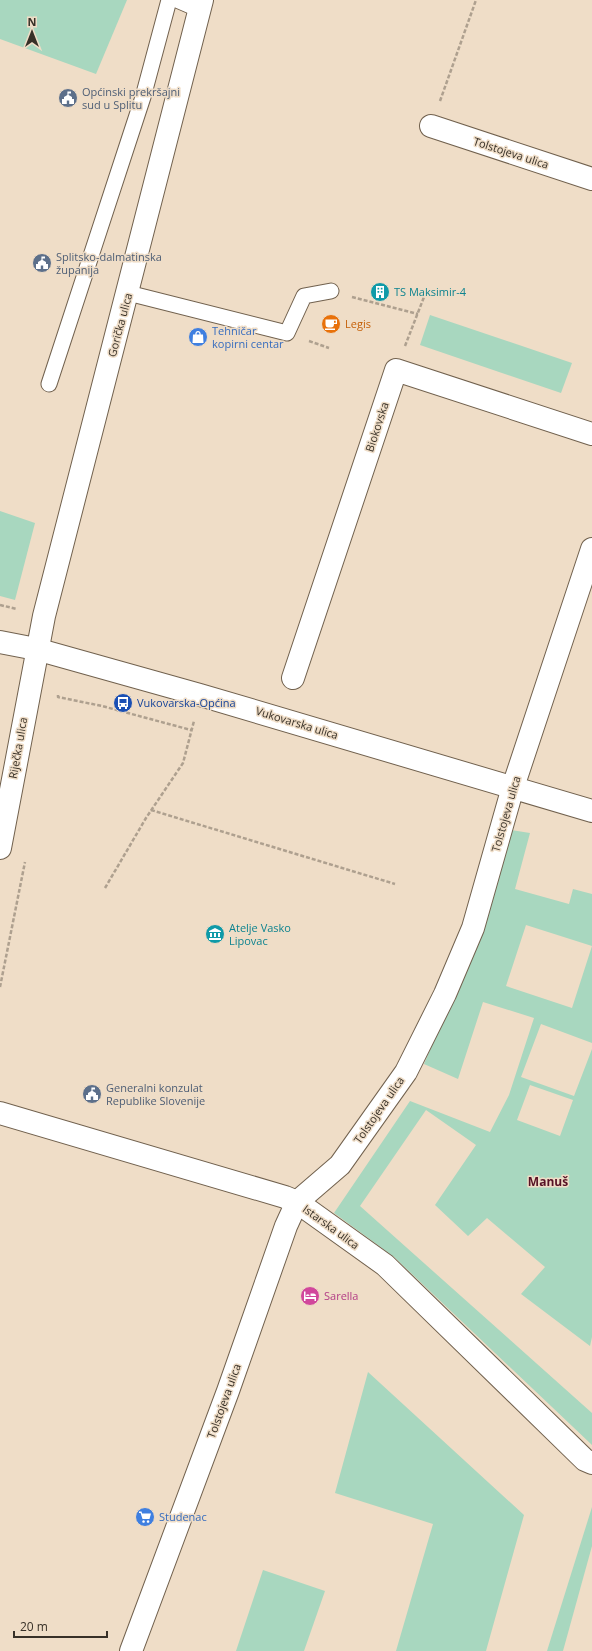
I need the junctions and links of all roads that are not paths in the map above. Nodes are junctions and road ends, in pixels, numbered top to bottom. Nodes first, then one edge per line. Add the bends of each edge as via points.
1 (168, 0) edge
2 (177, 0) edge
3 (201, 5) edge
4 (431, 126) road end
5 (592, 179) edge
6 (331, 291) road end
7 (128, 293) junction
8 (49, 384) dead end
9 (592, 434) edge
10 (592, 549) edge
11 (0, 642) edge
12 (36, 649) junction
13 (293, 678) dead end
14 (513, 787) junction
15 (592, 811) edge
16 (0, 848) edge
17 (0, 1113) edge
18 (297, 1202) junction
19 (592, 1463) edge
20 (131, 1651) edge

1 - 8 lane via 143,97
2 - 3 lane
3 - 7 street, Gorička ulica
4 - 5 street, Tolstojeva ulica
6 - 7 lane via 304,296 287,333
7 - 12 street, Gorička ulica
9 - 13 street, Biokovska via 396,370
10 - 14 street, Tolstojeva ulica
11 - 12 street, Vukovarska ulica
12 - 14 street, Vukovarska ulica
12 - 16 street, Riječka ulica
14 - 15 street, Vukovarska ulica
14 - 18 street, Tolstojeva ulica via 473,928 445,994 406,1072 340,1165
17 - 18 street, Istarska ulica
18 - 19 street, Istarska ulica via 385,1265 585,1460
18 - 20 street, Tolstojeva ulica

